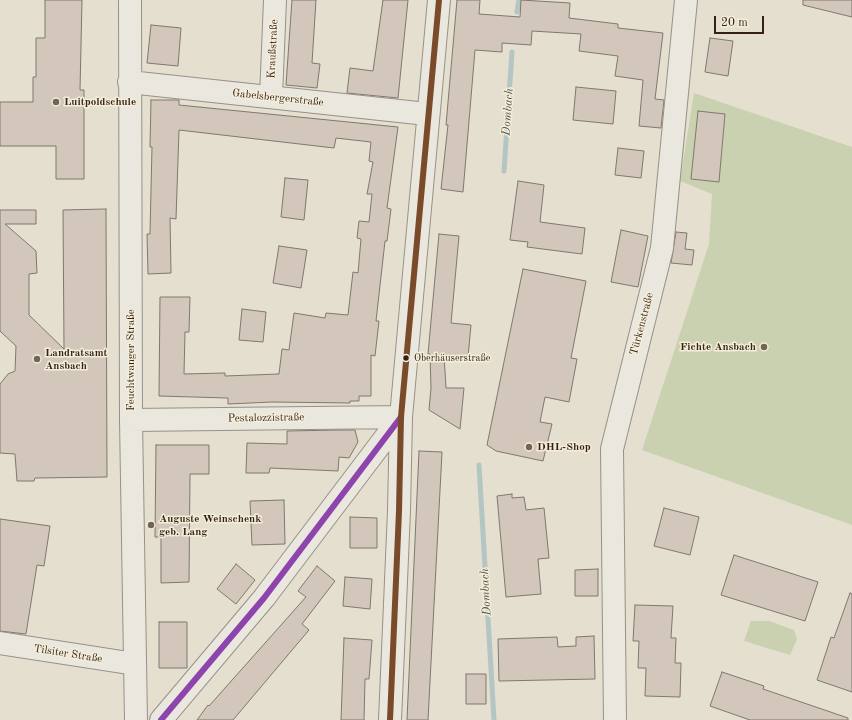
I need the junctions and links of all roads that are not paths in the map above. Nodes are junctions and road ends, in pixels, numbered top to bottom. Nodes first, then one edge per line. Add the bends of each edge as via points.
1 (130, 0) edge
2 (275, 0) edge
3 (439, 0) edge
4 (686, 0) edge
5 (129, 82) junction
6 (271, 97) junction
7 (427, 114) junction
8 (401, 417) junction
9 (131, 420) junction
10 (0, 643) edge
11 (135, 664) junction
12 (136, 720) edge
13 (161, 720) edge
14 (390, 720) edge
15 (615, 720) edge

1 - 5 street, Feuchtwanger Straße
2 - 6 street, Kraußstraße
3 - 7 street
4 - 15 street, Türkenstraße via 662,248 612,449
5 - 6 street, Gabelsbergerstraße
5 - 9 street, Feuchtwanger Straße
6 - 7 street, Gabelsbergerstraße
7 - 8 street
8 - 9 street, Pestalozzistraße
8 - 13 street via 264,598
8 - 14 street
9 - 11 street, Feuchtwanger Straße
10 - 11 street, Tilsiter Straße
11 - 12 street, Feuchtwanger Straße

